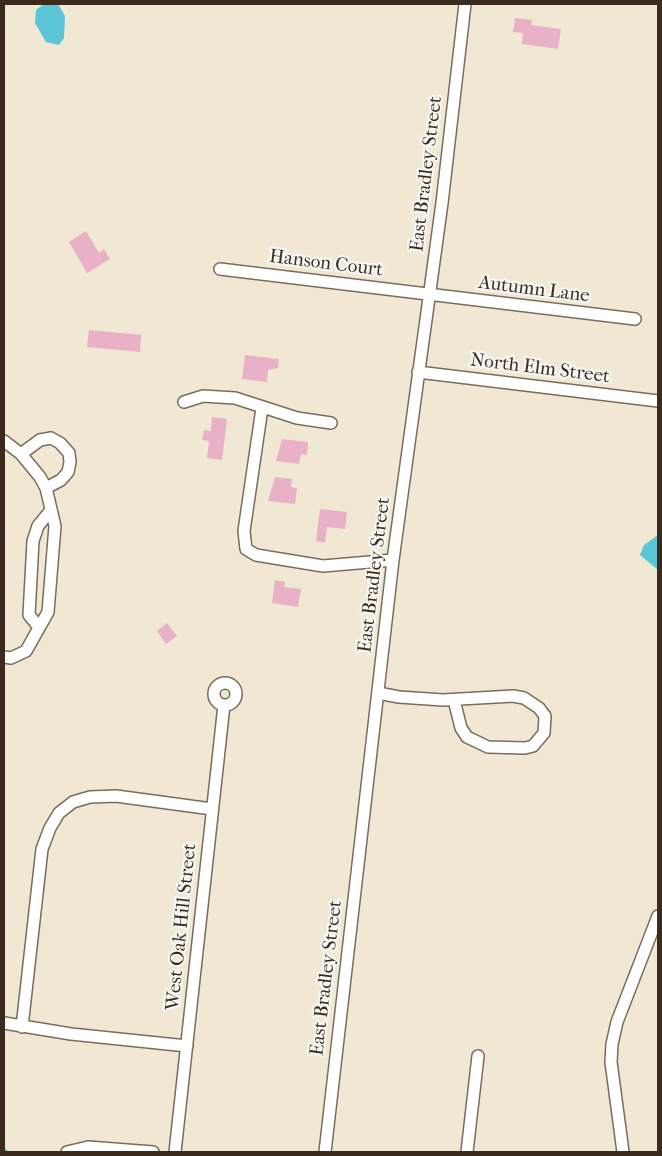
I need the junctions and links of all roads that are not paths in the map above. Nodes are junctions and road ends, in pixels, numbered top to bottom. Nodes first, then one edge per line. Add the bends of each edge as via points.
1 (465, 4) edge
2 (220, 269) dead end
3 (428, 295) junction
4 (635, 319) dead end
5 (418, 372) junction
6 (658, 401) edge
7 (184, 402) dead end
8 (262, 408) junction
9 (331, 423) dead end
10 (4, 441) edge
11 (21, 454) junction
12 (46, 488) junction
13 (51, 510) junction
14 (393, 560) junction
15 (38, 626) junction
16 (4, 657) edge
17 (378, 693) junction
18 (454, 700) junction
19 (224, 705) dead end
20 (212, 809) junction
21 (658, 916) edge
22 (4, 1023) edge
23 (22, 1027) junction
24 (187, 1046) junction
25 (478, 1056) dead end
26 (67, 1152) edge
27 (153, 1152) edge
28 (175, 1152) edge
29 (325, 1152) edge
30 (467, 1152) edge
31 (623, 1152) edge

1 - 3 street, East Bradley Street
2 - 3 street, Hanson Court
3 - 4 street, Autumn Lane
3 - 5 street, East Bradley Street
5 - 6 street, North Elm Street
5 - 14 street, East Bradley Street
7 - 8 street via 203,396 218,396 235,398
8 - 9 street
8 - 14 street via 244,531 246,549 256,556 323,566
10 - 11 street
11 - 12 street
11 - 12 street via 40,440 50,438 69,453 68,472
12 - 13 street
13 - 15 street via 55,526 48,612
13 - 15 street via 38,526 33,541 29,615
14 - 17 street, East Bradley Street
15 - 16 street via 26,651 11,658
17 - 18 street
17 - 29 street, East Bradley Street
18 - 18 street via 524,698 545,716 544,733 533,746 488,747 468,737 461,728
19 - 20 street, West Oak Hill Street
20 - 23 street via 116,796 90,797 73,802 60,813 42,849
20 - 24 street, West Oak Hill Street
21 - 31 street via 616,1022 612,1044 611,1062
22 - 23 street
23 - 24 street
24 - 28 street, West Oak Hill Street
25 - 30 street
26 - 27 street via 88,1147

